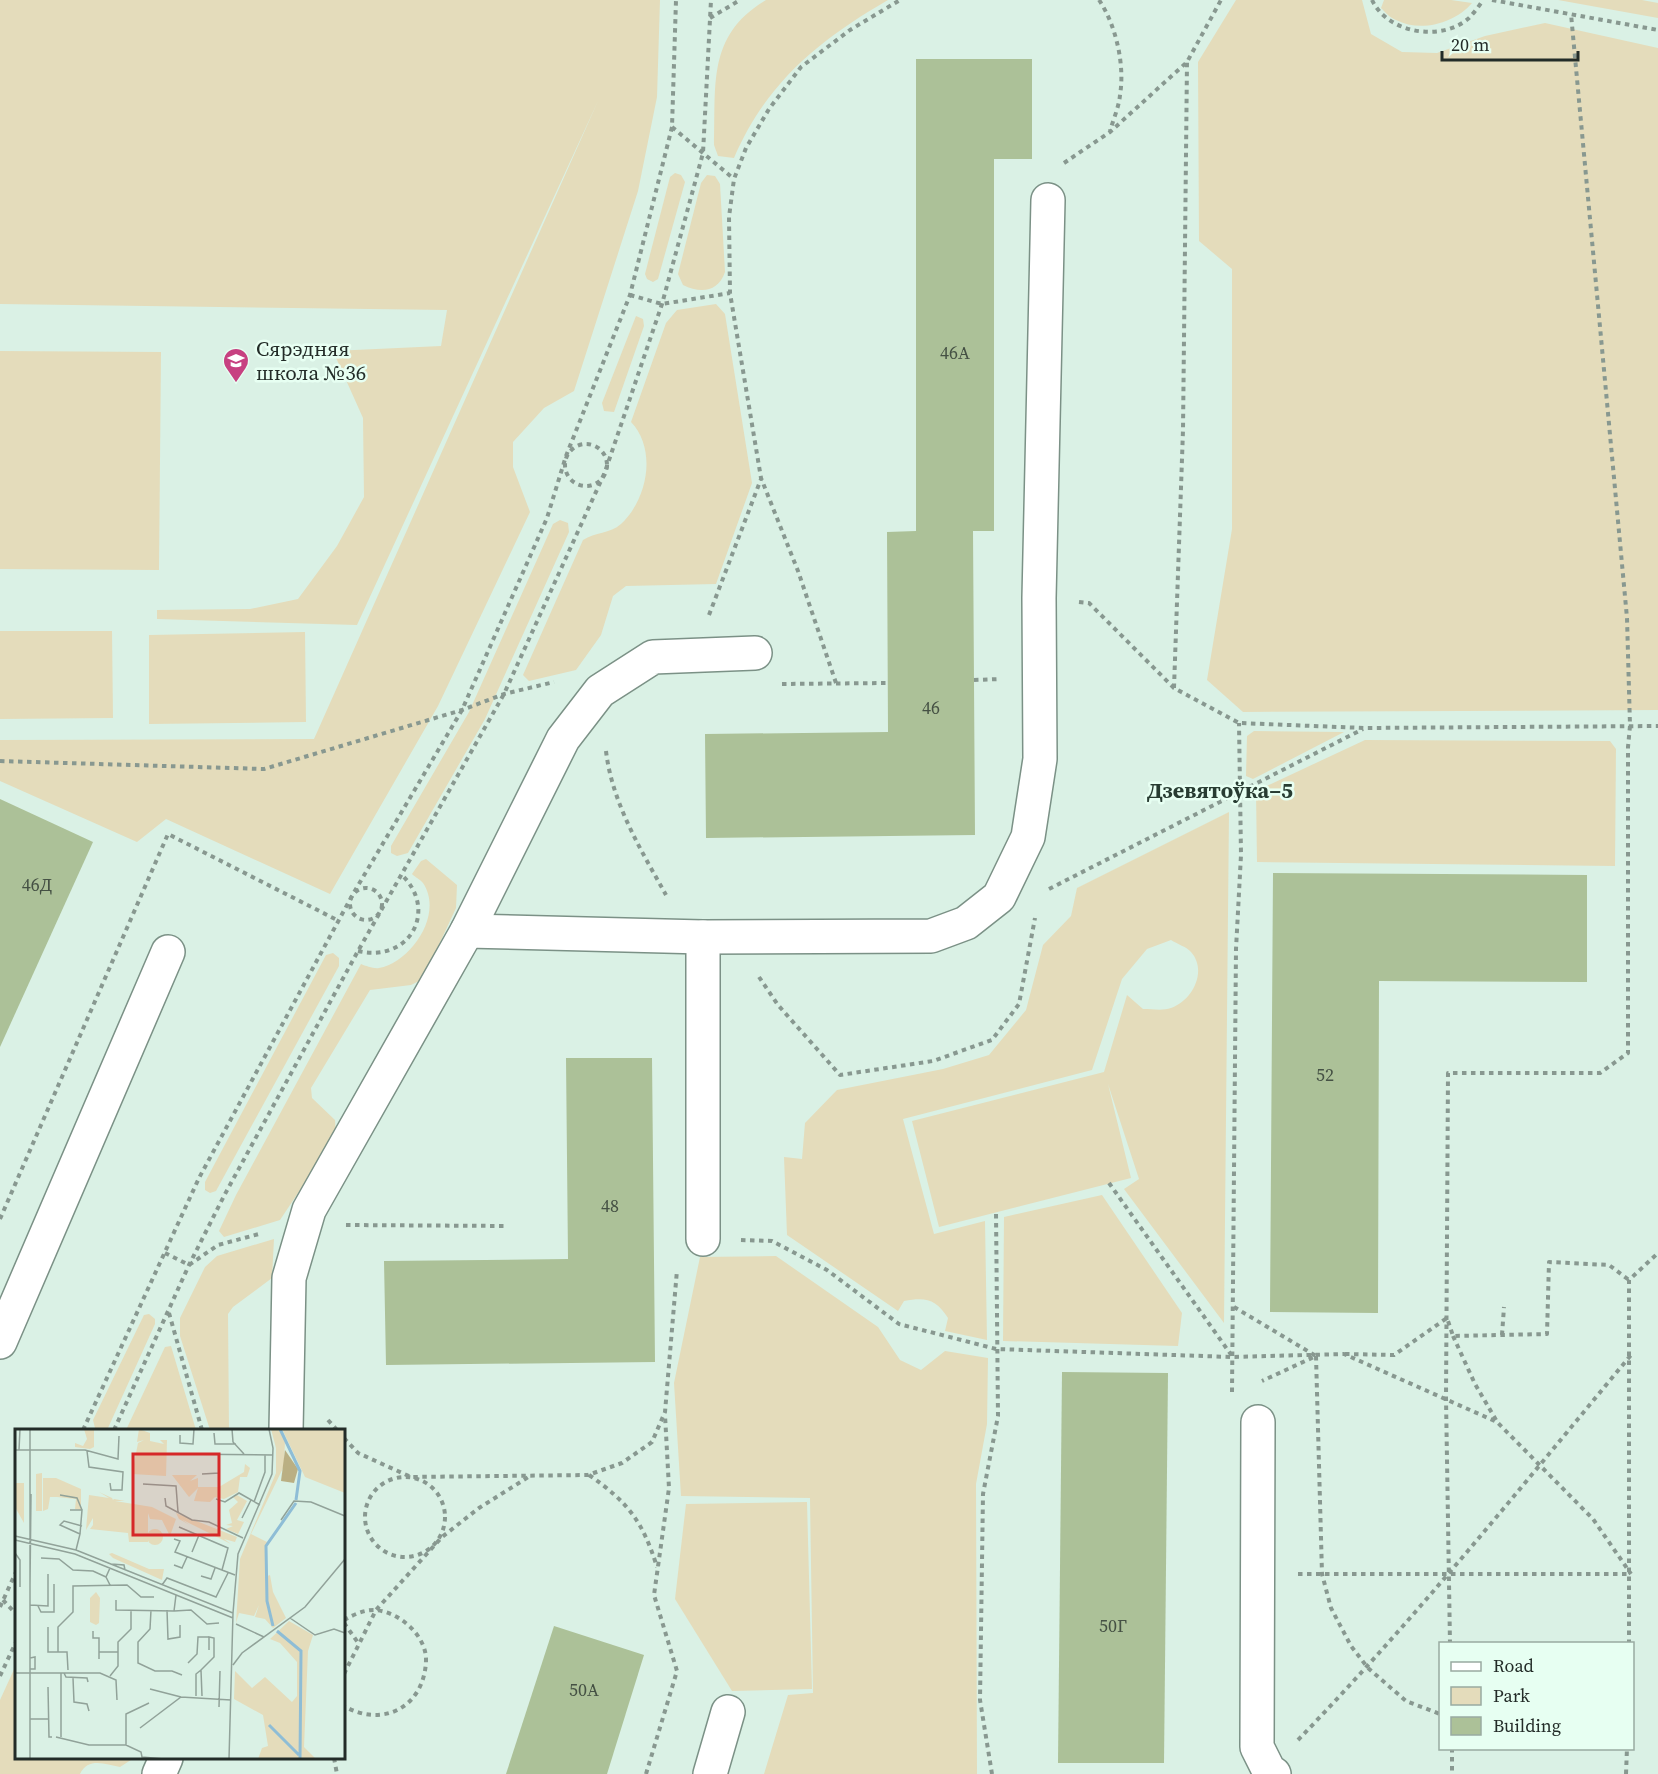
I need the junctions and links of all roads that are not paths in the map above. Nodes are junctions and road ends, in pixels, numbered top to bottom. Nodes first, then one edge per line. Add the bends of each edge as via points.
1 (1051, 185) road end
2 (755, 653) dead end
3 (467, 931) junction
4 (719, 937) junction
5 (168, 952) dead end
6 (703, 1239) road end
7 (0, 1342) edge
8 (1258, 1422) dead end
9 (286, 1429) edge
10 (728, 1712) dead end
11 (166, 1759) edge
12 (1265, 1761) edge
13 (159, 1774) edge
14 (710, 1774) edge

1 - 4 lane via 1039,598 1040,759 1028,837 999,897 966,923 931,936
2 - 3 lane via 654,657 600,691 563,739
3 - 4 lane
3 - 9 lane via 309,1210 289,1278
4 - 6 lane
5 - 7 lane
8 - 12 lane
10 - 14 lane
11 - 13 lane

